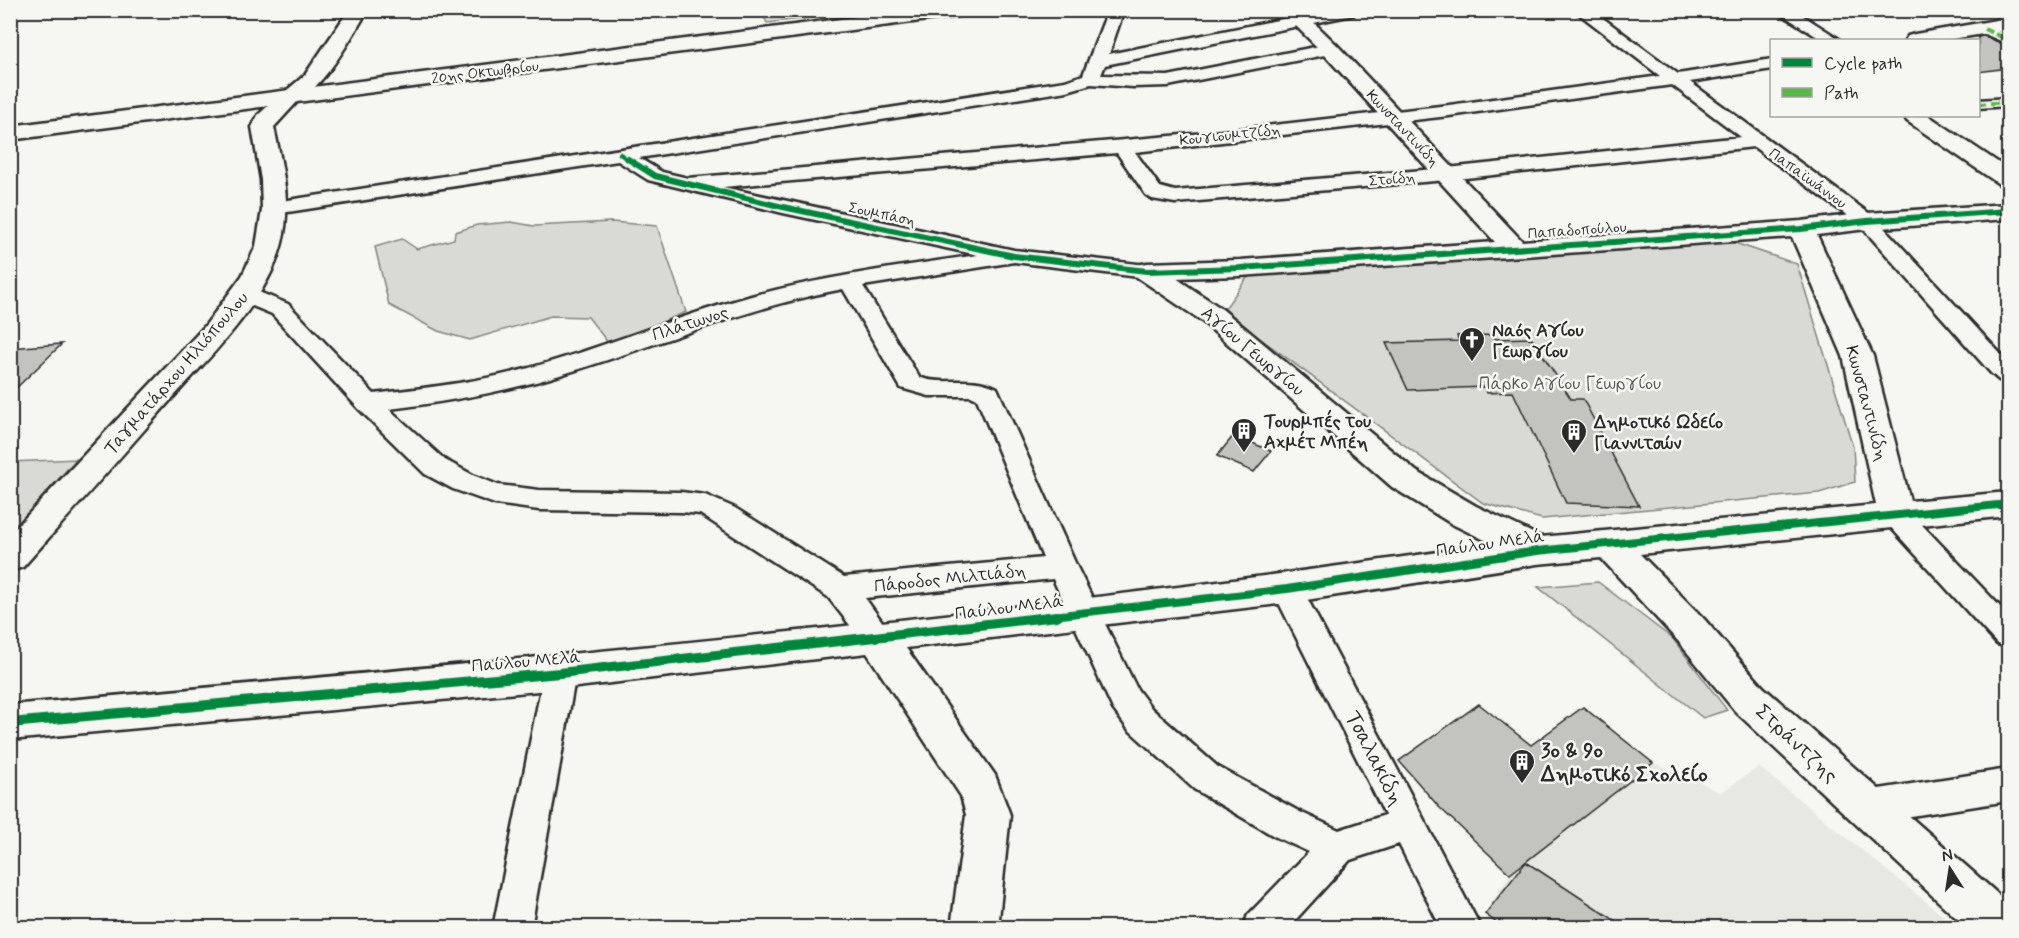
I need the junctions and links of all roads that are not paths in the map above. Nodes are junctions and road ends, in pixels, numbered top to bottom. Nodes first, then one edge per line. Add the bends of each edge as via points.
1 (359, 10) edge
2 (959, 10) edge
3 (1116, 10) edge
4 (1353, 10) edge
5 (1581, 10) edge
6 (1782, 10) edge
7 (1948, 14) dead end
8 (1295, 16) edge
9 (2008, 24) edge
10 (1984, 30) junction
11 (1831, 39) edge
12 (1922, 39) edge
13 (2008, 40) edge
14 (1330, 50) junction
15 (1099, 61) junction
16 (1770, 64) edge
17 (1090, 79) junction
18 (1674, 80) junction
19 (290, 97) junction
20 (2008, 102) edge
21 (1980, 104) edge
22 (1916, 117) edge
23 (1393, 118) junction
24 (10, 133) edge
25 (1757, 141) junction
26 (1122, 147) junction
27 (620, 154) junction
28 (1447, 174) junction
29 (764, 177) junction
30 (2008, 179) edge
31 (687, 184) junction
32 (783, 207) junction
33 (275, 208) junction
34 (2008, 211) edge
35 (1867, 221) junction
36 (1801, 229) junction
37 (1514, 248) junction
38 (1014, 256) junction
39 (1240, 268) junction
40 (1147, 271) junction
41 (849, 281) junction
42 (246, 295) junction
43 (1212, 315) junction
44 (2008, 374) edge
45 (368, 403) junction
46 (2008, 504) edge
47 (1896, 515) junction
48 (1608, 543) junction
49 (1537, 551) junction
50 (10, 558) edge
51 (1062, 567) junction
52 (838, 589) junction
53 (1287, 589) junction
54 (1084, 612) junction
55 (2008, 635) edge
56 (878, 638) junction
57 (560, 673) junction
58 (10, 723) edge
59 (2008, 785) edge
60 (1866, 807) junction
61 (1409, 824) junction
62 (1338, 847) junction
63 (512, 927) edge
64 (974, 927) edge
65 (1262, 927) edge
66 (1461, 927) edge
67 (2002, 927) edge

1 - 19 street via 312,79
2 - 19 street, 20ης Οκτωβρίου
3 - 15 street
4 - 8 street
5 - 18 street, Παπαϊωάννου
6 - 11 street
7 - 10 street
8 - 14 street, Κωνσταντινίδη
8 - 15 street
9 - 10 street
10 - 12 street
10 - 13 street
14 - 17 street via 1168,81
14 - 23 street, Κωνσταντινίδη
15 - 17 street
16 - 18 street, Κουγιουμτζίδη
17 - 27 street via 1067,86
18 - 23 street, Κουγιουμτζίδη
18 - 25 street, Παπαϊωάννου
19 - 24 street, 20ης Οκτωβρίου
19 - 33 street, Ταγματάρχου Ηλιόπουλου via 263,127
20 - 21 street
22 - 30 street
23 - 26 street, Κουγιουμτζίδη
23 - 28 street, Κωνσταντινίδη
25 - 28 street, Στοίδη
25 - 35 street, Παπαϊωάννου
26 - 28 street, Στοίδη via 1153,191 1166,197
26 - 29 street, Κουγιουμτζίδη
27 - 31 street, Σουμπάση via 655,176
27 - 33 street
28 - 37 street, Κωνσταντινίδη
29 - 31 street, Κουγιουμτζίδη
29 - 32 street
31 - 32 street, Σουμπάση
32 - 38 street, Σουμπάση
33 - 42 street, Ταγματάρχου Ηλιόπουλου via 262,268
34 - 35 street, Παπαδοπούλου
35 - 36 street, Παπαδοπούλου
35 - 44 street, Παπαϊωάννου
36 - 37 street, Παπαδοπούλου
36 - 47 street, Κωνσταντινίδη via 1858,356
37 - 39 street, Παπαδοπούλου
38 - 40 street, Σουμπάση
38 - 41 street, Πλάτωνος
39 - 40 street, Παπαδοπούλου
39 - 43 street via 1220,289
40 - 43 street, Αγίου Γεωργίου
41 - 45 street, Πλάτωνος via 764,300 531,375
41 - 51 street via 910,381 921,386 977,389 988,394
42 - 45 street via 280,309
42 - 50 street, Ταγματάρχου Ηλιόπουλου
43 - 49 street, Αγίου Γεωργίου via 1404,478 1464,515
45 - 52 street via 435,466 463,482 495,494 539,500 646,500 705,505
46 - 47 street, Παύλου Μελά
47 - 48 street, Παύλου Μελά
47 - 55 street
48 - 49 street, Παύλου Μελά
48 - 60 street, Στράντζης via 1691,630 1749,699
49 - 53 street, Παύλου Μελά
51 - 52 street, Πάροδος Μιλτιάδη
51 - 54 street
52 - 56 street
53 - 54 street, Παύλου Μελά
53 - 61 street, Τσαλακίδη
54 - 56 street, Παύλου Μελά
54 - 62 street via 1125,699 1140,719 1206,778 1287,824
56 - 57 street, Παύλου Μελά
56 - 64 street via 980,789 988,816
57 - 58 street, Παύλου Μελά
57 - 63 street
59 - 60 street
60 - 67 street, Στράντζης
61 - 62 street
61 - 66 street, Τσαλακίδη
62 - 65 street

